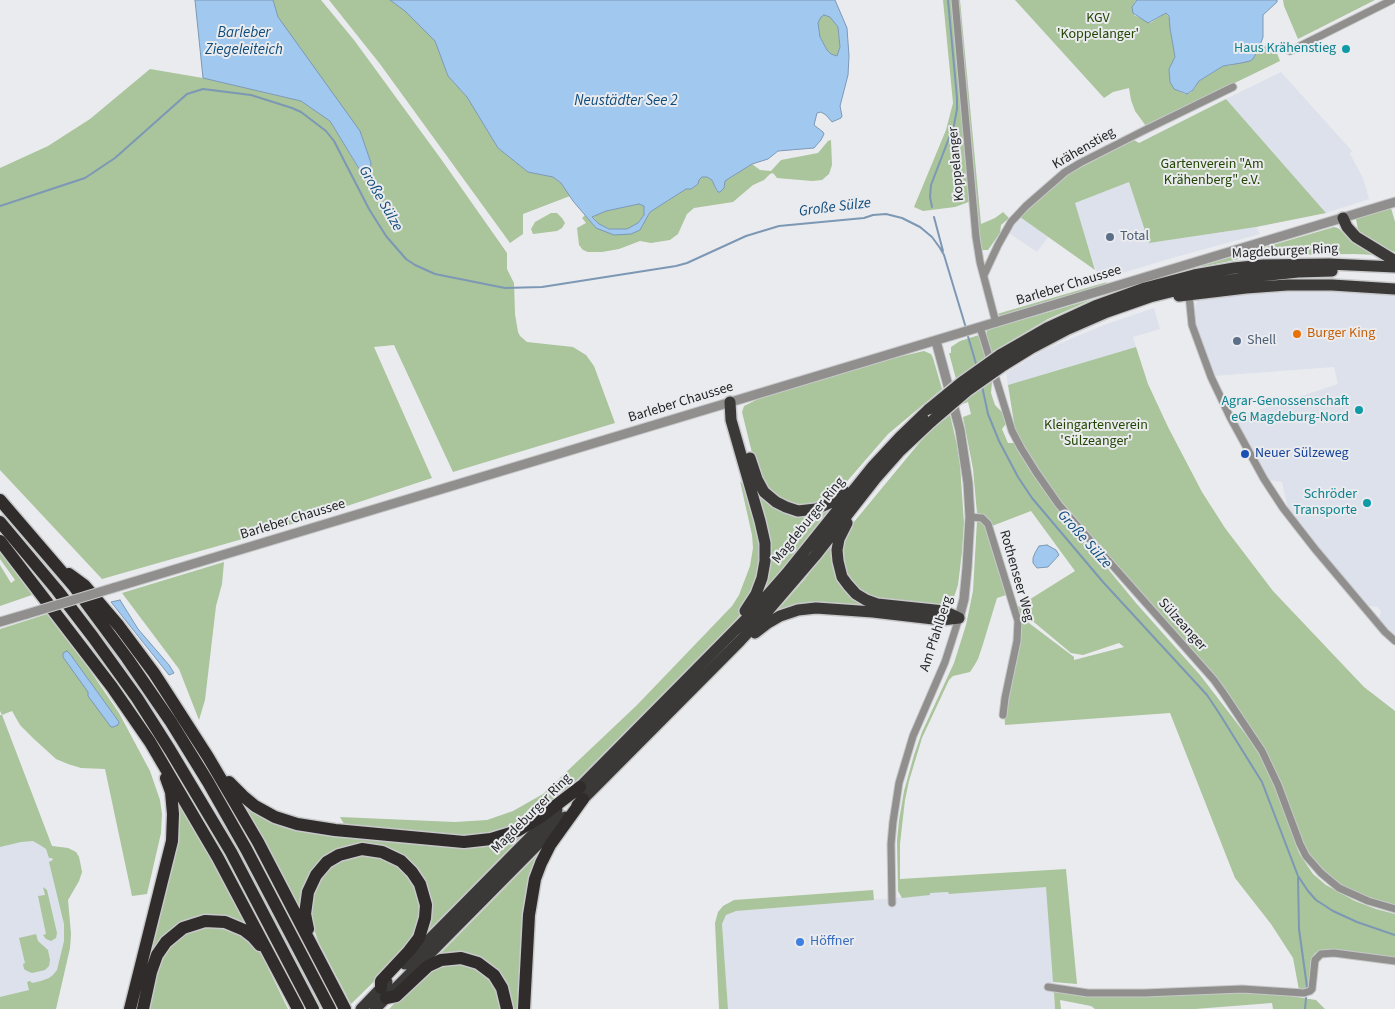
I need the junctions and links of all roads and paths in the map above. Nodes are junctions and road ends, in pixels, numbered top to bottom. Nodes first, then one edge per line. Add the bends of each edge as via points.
1 (955, 0) edge
2 (1392, 0) edge
3 (1290, 51) dead end
4 (1233, 87) dead end
5 (1395, 202) edge
6 (1343, 218) junction
7 (1394, 262) edge
8 (984, 275) junction
9 (1395, 275) edge
10 (1395, 289) edge
11 (1189, 295) junction
12 (1150, 297) junction
13 (996, 323) junction
14 (976, 329) junction
15 (936, 341) junction
16 (1002, 360) junction
17 (730, 402) junction
18 (872, 466) junction
19 (866, 490) junction
20 (0, 500) edge
21 (970, 518) junction
22 (0, 522) edge
23 (0, 541) edge
24 (55, 564) junction
25 (959, 618) junction
26 (0, 622) edge
27 (1395, 642) edge
28 (719, 654) junction
29 (1003, 715) dead end
30 (150, 742) junction
31 (208, 757) junction
32 (581, 793) junction
33 (892, 903) dead end
34 (1395, 909) edge
35 (319, 959) junction
36 (1395, 961) edge
37 (277, 969) junction
38 (1048, 988) dead end
39 (383, 993) junction
40 (130, 1009) edge
41 (143, 1009) edge
42 (298, 1009) edge
43 (313, 1009) edge
44 (330, 1009) edge
45 (345, 1009) edge
46 (361, 1009) edge
47 (375, 1009) edge
48 (507, 1009) edge
49 (524, 1009) edge

1 - 8 street, Koppelanger via 976,237
2 - 3 street
4 - 8 street, Krähenstieg via 1065,172 1011,222
5 - 6 street, Barleber Chaussee
6 - 7 highway via 1356,237
6 - 13 street, Barleber Chaussee
7 - 16 highway, Magdeburger Ring via 1351,257 1294,259 1285,264 1194,275 1111,299 1063,320 1040,332
8 - 13 street, Koppelanger
9 - 12 highway, Magdeburger Ring via 1284,273 1209,283
10 - 11 highway via 1287,285
11 - 12 highway via 1161,300
11 - 27 street via 1192,325 1211,377 1264,479 1315,549
12 - 16 highway, Magdeburger Ring via 1108,312
13 - 14 street, Barleber Chaussee
14 - 15 street, Barleber Chaussee
14 - 34 street, Sülzeanger via 1009,422 1026,456 1055,500 1224,694 1262,750 1301,848 1309,860 1339,888
15 - 17 street, Barleber Chaussee
15 - 21 street, Am Pfahlberg via 964,452
16 - 18 highway, Magdeburger Ring, bridge via 962,382 929,409
16 - 19 highway, Magdeburger Ring, bridge via 899,452
17 - 18 highway via 739,418 759,484 781,505 802,511 825,506 840,496 865,468
17 - 26 street, Barleber Chaussee, bridge
17 - 28 highway via 731,420 762,526 765,561 756,594 720,638
18 - 28 highway, Magdeburger Ring
19 - 25 highway via 864,500 844,528 838,544 842,577 861,597 877,604 944,611
19 - 28 highway, Magdeburger Ring via 787,589
20 - 24 highway
21 - 25 street, Am Pfahlberg via 968,568
21 - 29 street, Rothenseer Weg via 982,518 988,523 1018,621
22 - 43 highway via 93,637 170,750 235,859
23 - 30 highway
24 - 31 highway via 84,585 129,639
24 - 44 highway via 171,722 258,870
25 - 28 highway via 942,620 838,608 805,609 773,620 730,659
25 - 33 street, Am Pfahlberg via 900,778 890,859
28 - 32 highway, Magdeburger Ring
30 - 37 highway via 218,858
30 - 40 highway via 169,787 173,834
31 - 32 highway via 245,799 284,820 303,826 445,841 484,840 512,833
31 - 35 highway via 258,842
32 - 39 highway, Magdeburger Ring
32 - 49 highway via 540,863 535,879 529,915
35 - 39 highway via 305,914 308,892 316,875 327,862 344,853 362,849 386,853 401,861 416,877 423,892 426,912 419,938 382,981
35 - 45 highway
36 - 38 street via 1321,954 1315,960 1312,988 1304,992 1242,989 1099,993
37 - 41 highway via 257,941 244,930 226,922 199,922 169,938 161,948
37 - 42 highway
39 - 46 highway, Magdeburger Ring
39 - 47 highway, Magdeburger Ring
39 - 48 highway via 396,996 428,966 441,960 461,958 478,963 494,975 502,988

